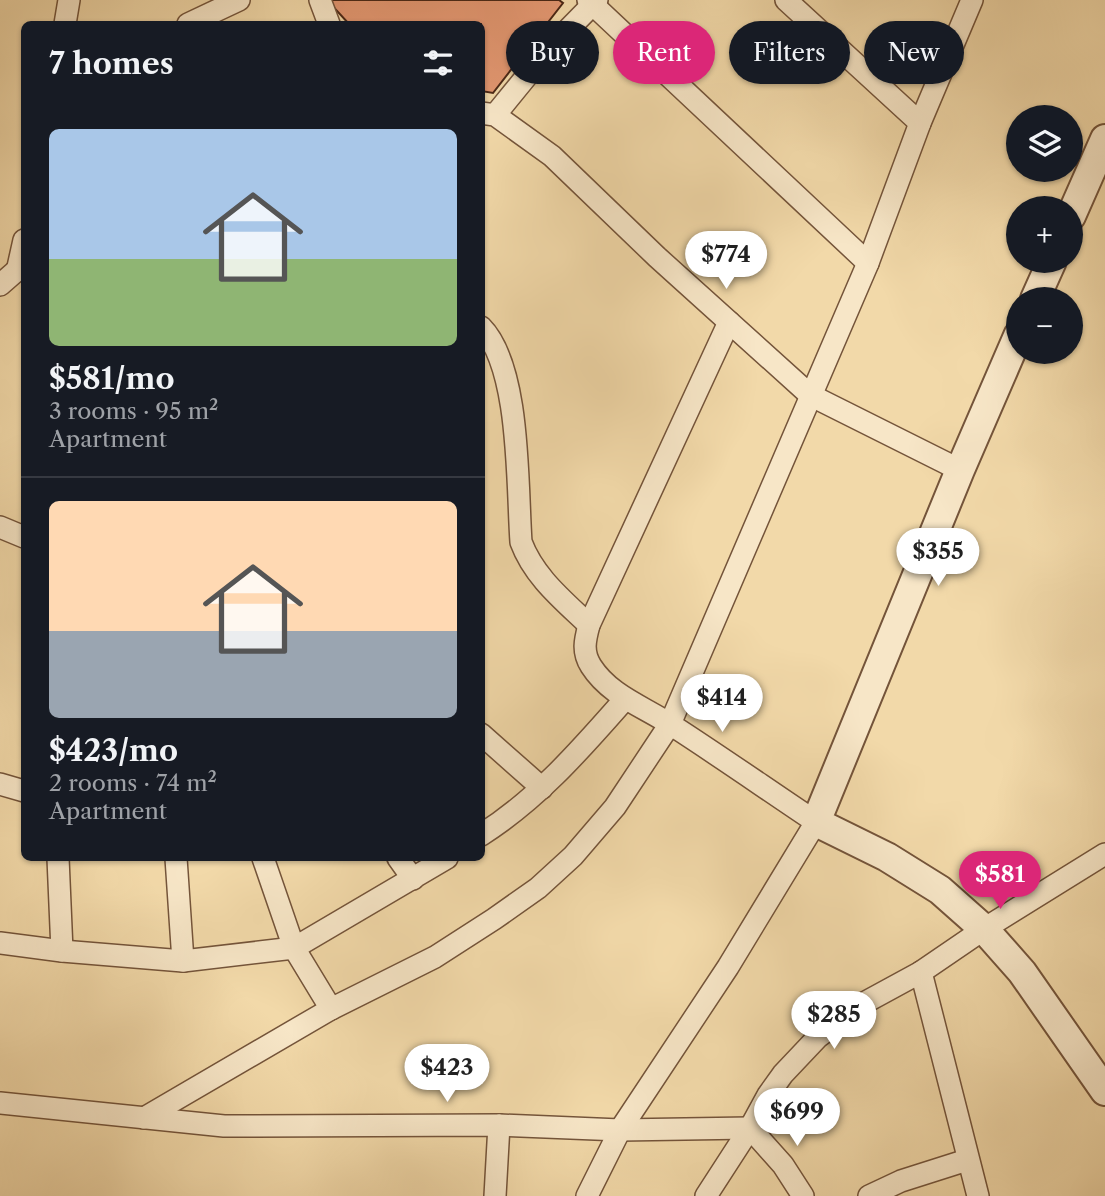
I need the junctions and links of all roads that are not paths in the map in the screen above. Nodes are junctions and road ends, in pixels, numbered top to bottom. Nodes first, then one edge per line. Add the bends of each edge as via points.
1 (69, 0) edge
2 (239, 0) edge
3 (320, 0) edge
4 (786, 0) edge
5 (972, 0) edge
6 (593, 1) edge
7 (66, 21) edge
8 (194, 21) edge
9 (328, 21) edge
10 (488, 114) edge
11 (920, 123) junction
12 (1105, 139) edge
13 (1080, 196) edge
14 (868, 263) junction
15 (21, 265) edge
16 (0, 285) edge
17 (729, 322) junction
18 (485, 332) edge
19 (1006, 364) edge
20 (810, 395) junction
21 (960, 470) junction
22 (0, 527) edge
23 (21, 536) edge
24 (589, 625) junction
25 (625, 699) junction
26 (670, 724) junction
27 (485, 738) edge
28 (0, 784) edge
29 (542, 788) junction
30 (21, 790) edge
31 (816, 822) junction
32 (485, 832) edge
33 (1105, 854) edge
34 (58, 861) edge
35 (176, 861) edge
36 (264, 861) edge
37 (400, 861) edge
38 (442, 861) edge
39 (414, 879) junction
40 (984, 929) junction
41 (0, 943) edge
42 (294, 948) junction
43 (62, 951) junction
44 (183, 961) junction
45 (921, 972) junction
46 (331, 1009) junction
47 (1105, 1091) edge
48 (0, 1103) edge
49 (144, 1118) junction
50 (499, 1125) junction
51 (750, 1128) junction
52 (620, 1130) junction
53 (967, 1160) junction
54 (903, 1189) edge
55 (495, 1196) edge
56 (587, 1196) edge
57 (706, 1196) edge
58 (803, 1196) edge
59 (869, 1196) edge
60 (978, 1196) edge

1 - 7 street
2 - 8 street
3 - 9 street
4 - 11 street
5 - 11 street
6 - 10 street
6 - 14 street
10 - 17 street via 552,156
11 - 14 street
12 - 13 street
14 - 20 street
15 - 16 street
17 - 20 street
17 - 24 street
18 - 24 street via 499,355 509,394 524,550 539,575
19 - 21 street
20 - 21 street
20 - 26 street
21 - 31 street
22 - 23 street
24 - 25 street via 585,652 591,666
25 - 26 street
25 - 29 street
26 - 31 street
26 - 46 street via 609,814 538,888 435,957
27 - 29 street
28 - 30 street
29 - 32 street
31 - 40 street via 940,890
31 - 52 street via 728,967
33 - 40 street
34 - 43 street
35 - 44 street
36 - 42 street
37 - 39 street
38 - 39 street
39 - 42 street
40 - 45 street
40 - 47 street via 1022,972
41 - 43 street
42 - 44 street
42 - 46 street
43 - 44 street
45 - 51 street via 864,1003 818,1037 783,1074
45 - 53 street
46 - 49 street
48 - 49 street
49 - 50 street via 265,1127
50 - 52 street
50 - 55 street
51 - 52 street
51 - 57 street
51 - 58 street via 783,1164
52 - 56 street
53 - 54 street
53 - 60 street
54 - 59 street

